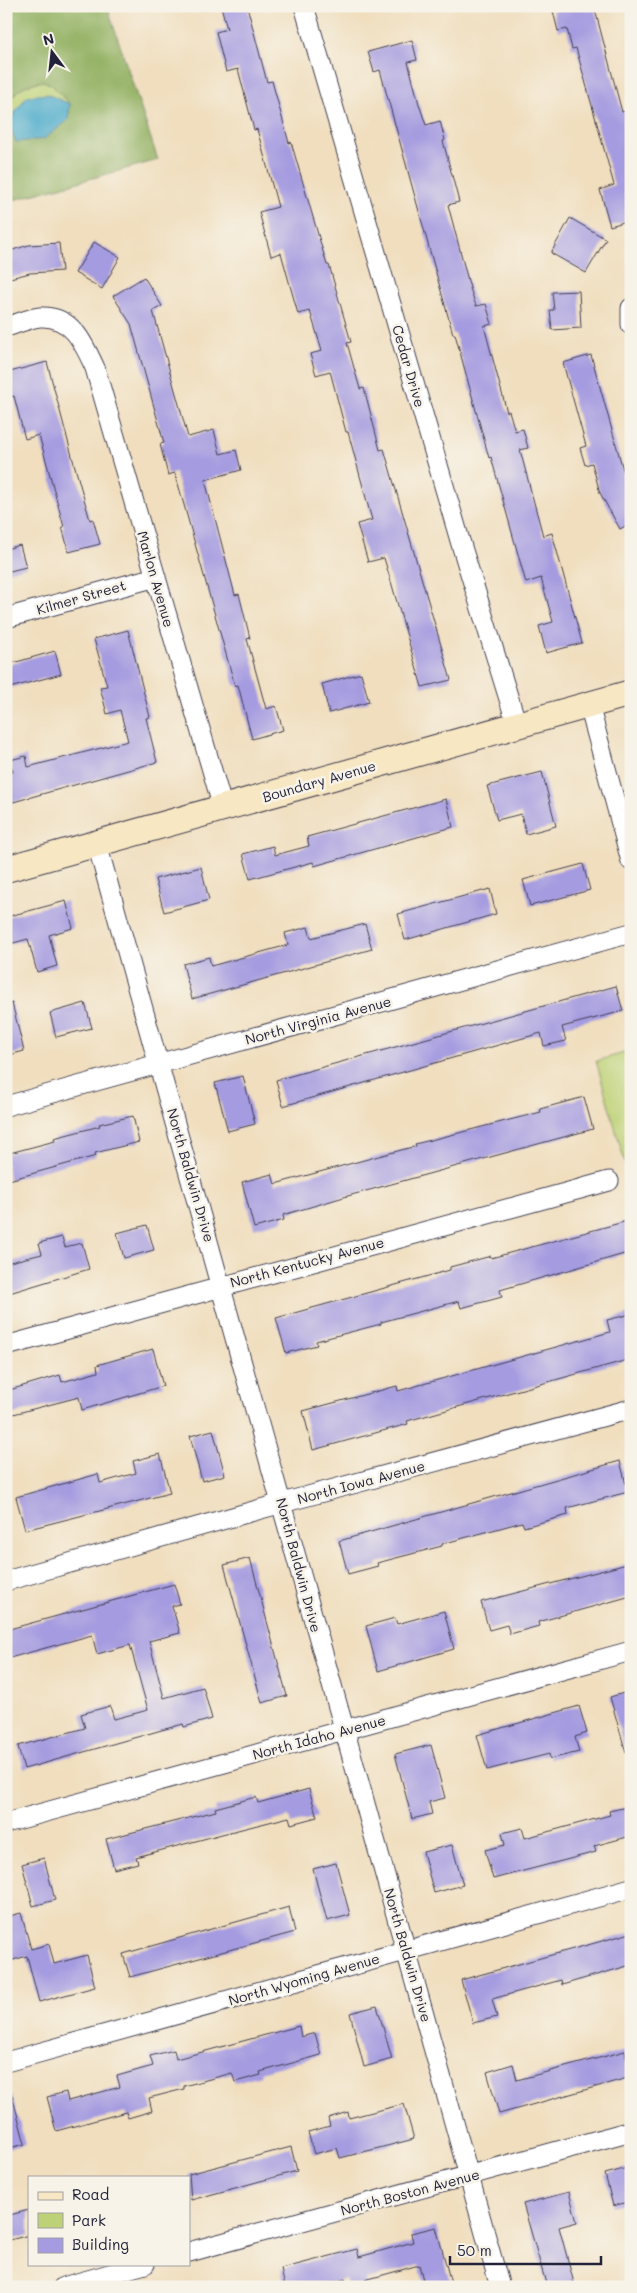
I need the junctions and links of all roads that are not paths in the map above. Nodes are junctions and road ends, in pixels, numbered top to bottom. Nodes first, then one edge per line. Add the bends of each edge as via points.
1 (304, 6) edge
2 (631, 308) edge
3 (631, 325) edge
4 (6, 327) edge
5 (156, 577) junction
6 (6, 618) edge
7 (631, 693) edge
8 (589, 705) junction
9 (517, 725) junction
10 (223, 808) junction
11 (97, 844) junction
12 (631, 861) edge
13 (6, 869) edge
14 (631, 933) edge
15 (160, 1064) junction
16 (6, 1106) edge
17 (609, 1181) dead end
18 (222, 1286) junction
19 (6, 1346) edge
20 (631, 1409) edge
21 (282, 1503) junction
22 (6, 1581) edge
23 (631, 1651) edge
24 (345, 1730) junction
25 (6, 1824) edge
26 (631, 1888) edge
27 (407, 1951) junction
28 (6, 2062) edge
29 (631, 2131) edge
30 (469, 2175) junction
31 (190, 2252) edge
32 (138, 2266) edge
33 (63, 2287) edge
34 (500, 2287) edge

1 - 9 street, Cedar Drive
2 - 3 street
4 - 5 street, Marlon Avenue via 40,317 60,320 74,329 87,350
5 - 6 street, Kilmer Street
5 - 10 street, Marlon Avenue
7 - 8 main road, Boundary Avenue
8 - 9 main road, Boundary Avenue
8 - 12 street
9 - 10 main road, Boundary Avenue
10 - 11 main road, Boundary Avenue
11 - 13 main road, Boundary Avenue
11 - 15 street, North Baldwin Drive
14 - 15 street, North Virginia Avenue
15 - 16 street, North Virginia Avenue
15 - 18 street, North Baldwin Drive
17 - 18 street, North Kentucky Avenue
18 - 19 street, North Kentucky Avenue
18 - 21 street, North Baldwin Drive
20 - 21 street, North Iowa Avenue
21 - 22 street, North Iowa Avenue
21 - 24 street, North Baldwin Drive
23 - 24 street, North Idaho Avenue
24 - 25 street, North Idaho Avenue
24 - 27 street, North Baldwin Drive
26 - 27 street, North Wyoming Avenue
27 - 28 street, North Wyoming Avenue
27 - 30 street, North Baldwin Drive
29 - 30 street, North Boston Avenue
30 - 31 street, North Boston Avenue
30 - 34 street, North Baldwin Drive
32 - 33 street

